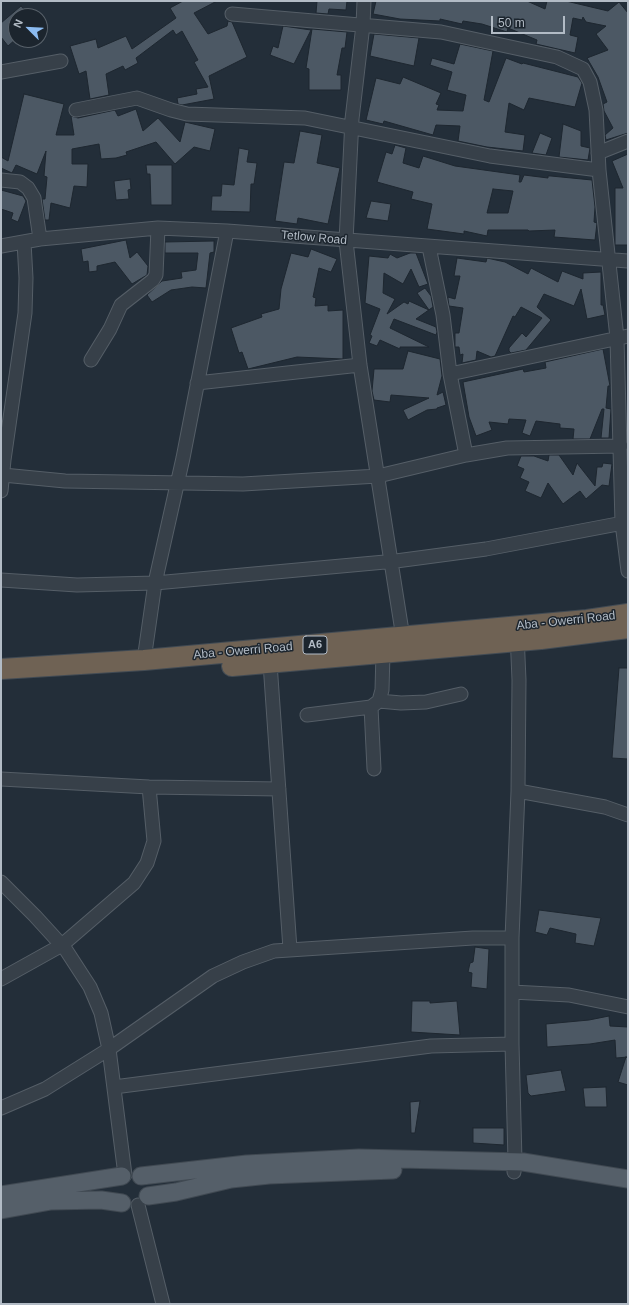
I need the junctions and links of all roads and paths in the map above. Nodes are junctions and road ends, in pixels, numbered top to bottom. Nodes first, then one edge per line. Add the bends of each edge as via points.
1 (364, 1) edge
2 (232, 14) dead end
3 (363, 25) junction
4 (61, 61) dead end
5 (1, 72) edge
6 (76, 110) dead end
7 (352, 127) junction
8 (628, 141) edge
9 (598, 153) junction
10 (599, 170) junction
11 (1, 180) edge
12 (158, 228) junction
13 (227, 231) junction
14 (40, 239) junction
15 (346, 241) junction
16 (24, 242) junction
17 (1, 246) edge
18 (429, 247) junction
19 (607, 259) junction
20 (628, 260) edge
21 (623, 337) edge
22 (91, 360) dead end
23 (360, 365) junction
24 (450, 374) junction
25 (198, 383) junction
26 (621, 446) junction
27 (466, 455) junction
28 (2, 460) edge
29 (3, 475) junction
30 (378, 476) junction
31 (177, 484) junction
32 (1, 491) edge
33 (625, 522) edge
34 (390, 562) junction
35 (628, 571) edge
36 (1, 580) edge
37 (155, 583) junction
38 (628, 614) edge
39 (628, 628) edge
40 (517, 634) junction
41 (404, 644) junction
42 (383, 653) junction
43 (144, 660) junction
44 (270, 663) junction
45 (1, 669) edge
46 (1, 683) edge
47 (461, 694) dead end
48 (375, 704) junction
49 (307, 715) dead end
50 (374, 769) dead end
51 (1, 779) edge
52 (149, 787) junction
53 (279, 789) junction
54 (518, 791) junction
55 (628, 815) edge
56 (1, 882) edge
57 (512, 938) junction
58 (62, 945) junction
59 (290, 949) junction
60 (1, 979) edge
61 (512, 992) junction
62 (628, 1008) edge
63 (512, 1044) junction
64 (109, 1049) junction
65 (114, 1087) junction
66 (1, 1108) edge
67 (514, 1166) junction
68 (130, 1176) junction
69 (628, 1179) edge
70 (628, 1189) edge
71 (1, 1195) edge
72 (136, 1201) junction
73 (1, 1210) edge
74 (163, 1304) edge

1 - 3 street
2 - 3 street
3 - 7 street
3 - 9 street via 441,32 526,50 574,64 583,69 590,82 596,110
4 - 5 street
6 - 7 street via 137,98 187,114 304,118
7 - 10 street via 490,156
7 - 15 street
8 - 9 street
9 - 10 street
10 - 19 street
11 - 14 street via 20,182 28,188 34,198
12 - 13 street, Tetlow Road
12 - 14 street, Tetlow Road
12 - 22 street via 156,275 120,305 110,329
13 - 15 street, Tetlow Road
13 - 25 street
14 - 16 street, Tetlow Road
15 - 18 street, Tetlow Road
15 - 23 street
16 - 17 street, Tetlow Road
16 - 28 street via 24,313
18 - 19 street, Tetlow Road
18 - 24 street via 443,315
19 - 20 street, Tetlow Road
19 - 21 street
21 - 24 street
21 - 26 street
23 - 25 street
23 - 30 street
24 - 27 street
25 - 31 street
26 - 27 street via 506,448
26 - 33 street
27 - 30 street
28 - 29 street
29 - 31 street via 65,481
29 - 32 street
30 - 31 street via 243,484
30 - 34 street
31 - 37 street
33 - 34 street via 486,549
33 - 35 street
34 - 37 street
34 - 41 street
36 - 37 street via 77,585
37 - 43 street
38 - 40 highway, Aba - Owerri Road / A6
39 - 40 highway, Aba - Owerri Road / A6
40 - 41 highway, Aba - Owerri Road / A6
40 - 54 street
41 - 42 highway, Aba - Owerri Road / A6
41 - 43 highway, Aba - Owerri Road / A6
42 - 44 highway, Aba - Owerri Road / A6
42 - 48 street via 382,690
43 - 45 highway, Aba - Owerri Road / A6
44 - 46 highway, Aba - Owerri Road / A6
44 - 53 street
47 - 48 street via 426,702
48 - 49 street
48 - 50 street
51 - 52 street
52 - 53 street
52 - 58 street via 154,840 147,863 134,883
53 - 59 street
54 - 55 street via 604,807
54 - 57 street
56 - 58 street
57 - 59 street
57 - 61 street
58 - 60 street
58 - 64 street via 90,987 101,1013
59 - 64 street via 268,953 214,976
61 - 62 street via 569,995
61 - 63 street
63 - 65 street via 431,1046
63 - 67 street
64 - 65 street
64 - 66 street via 45,1089
65 - 68 street
67 - 68 main road via 359,1158 307,1160
67 - 69 main road
67 - 70 main road
67 - 72 main road via 269,1175 231,1179
68 - 71 main road
68 - 72 main road via 148,1185
68 - 72 main road via 118,1181 118,1198
72 - 73 main road via 51,1201
72 - 74 street

